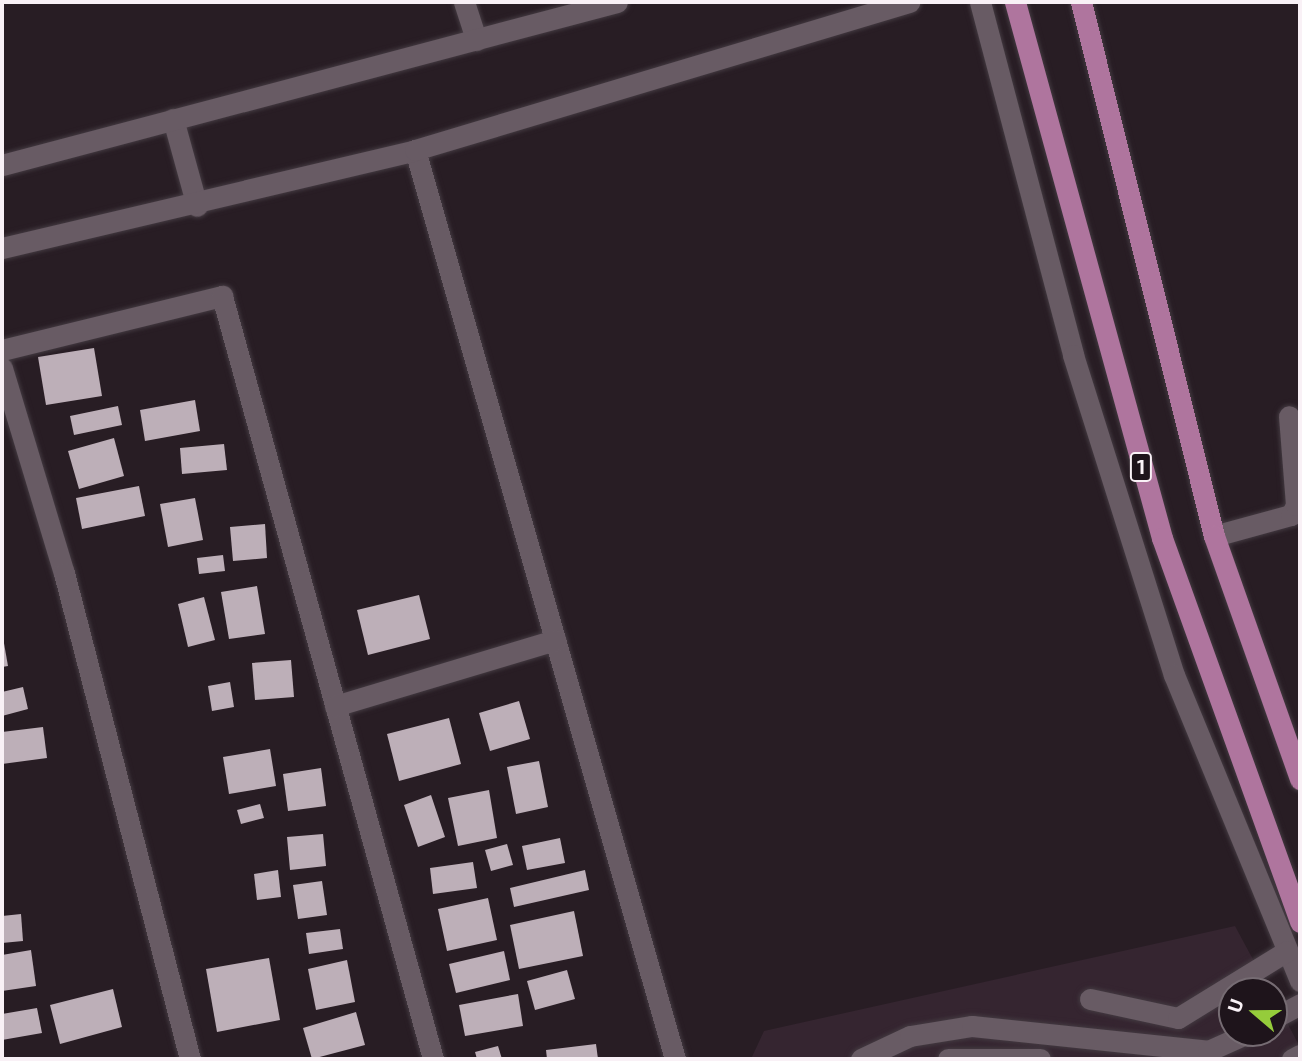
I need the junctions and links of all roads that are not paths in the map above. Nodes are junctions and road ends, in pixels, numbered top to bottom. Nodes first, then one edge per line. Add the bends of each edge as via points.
1 (464, 2) edge
2 (617, 2) edge
3 (909, 2) edge
4 (980, 2) edge
5 (1015, 2) edge
6 (1082, 2) edge
7 (476, 40) junction
8 (173, 119) junction
9 (415, 150) junction
10 (2, 165) edge
11 (197, 206) junction
12 (2, 248) edge
13 (2, 350) edge
14 (2, 368) edge
15 (1289, 416) dead end
16 (1214, 536) junction
17 (555, 639) junction
18 (335, 706) junction
19 (1300, 779) edge
20 (1300, 922) edge
21 (1287, 951) junction
22 (1300, 981) edge
23 (1090, 999) dead end
24 (1218, 1046) edge
25 (1300, 1055) edge
26 (190, 1059) edge
27 (433, 1059) edge
28 (675, 1059) edge
29 (861, 1059) edge
30 (948, 1059) edge
31 (1040, 1059) edge
32 (1292, 1059) edge

1 - 7 street
2 - 7 street
3 - 9 street
4 - 21 street via 1073,355 1174,675
5 - 20 main road, 1 via 1162,538
6 - 16 main road
7 - 8 street
8 - 10 street
8 - 11 street
9 - 11 street
9 - 17 street
11 - 12 street
13 - 18 street via 222,296
14 - 26 street via 67,586
15 - 16 street via 1296,505 1291,514
16 - 19 main road
17 - 18 street
17 - 28 street
18 - 27 street
21 - 22 street
21 - 23 street via 1178,1018
24 - 29 street via 1208,1051 972,1026 910,1036
25 - 32 street
30 - 31 street

